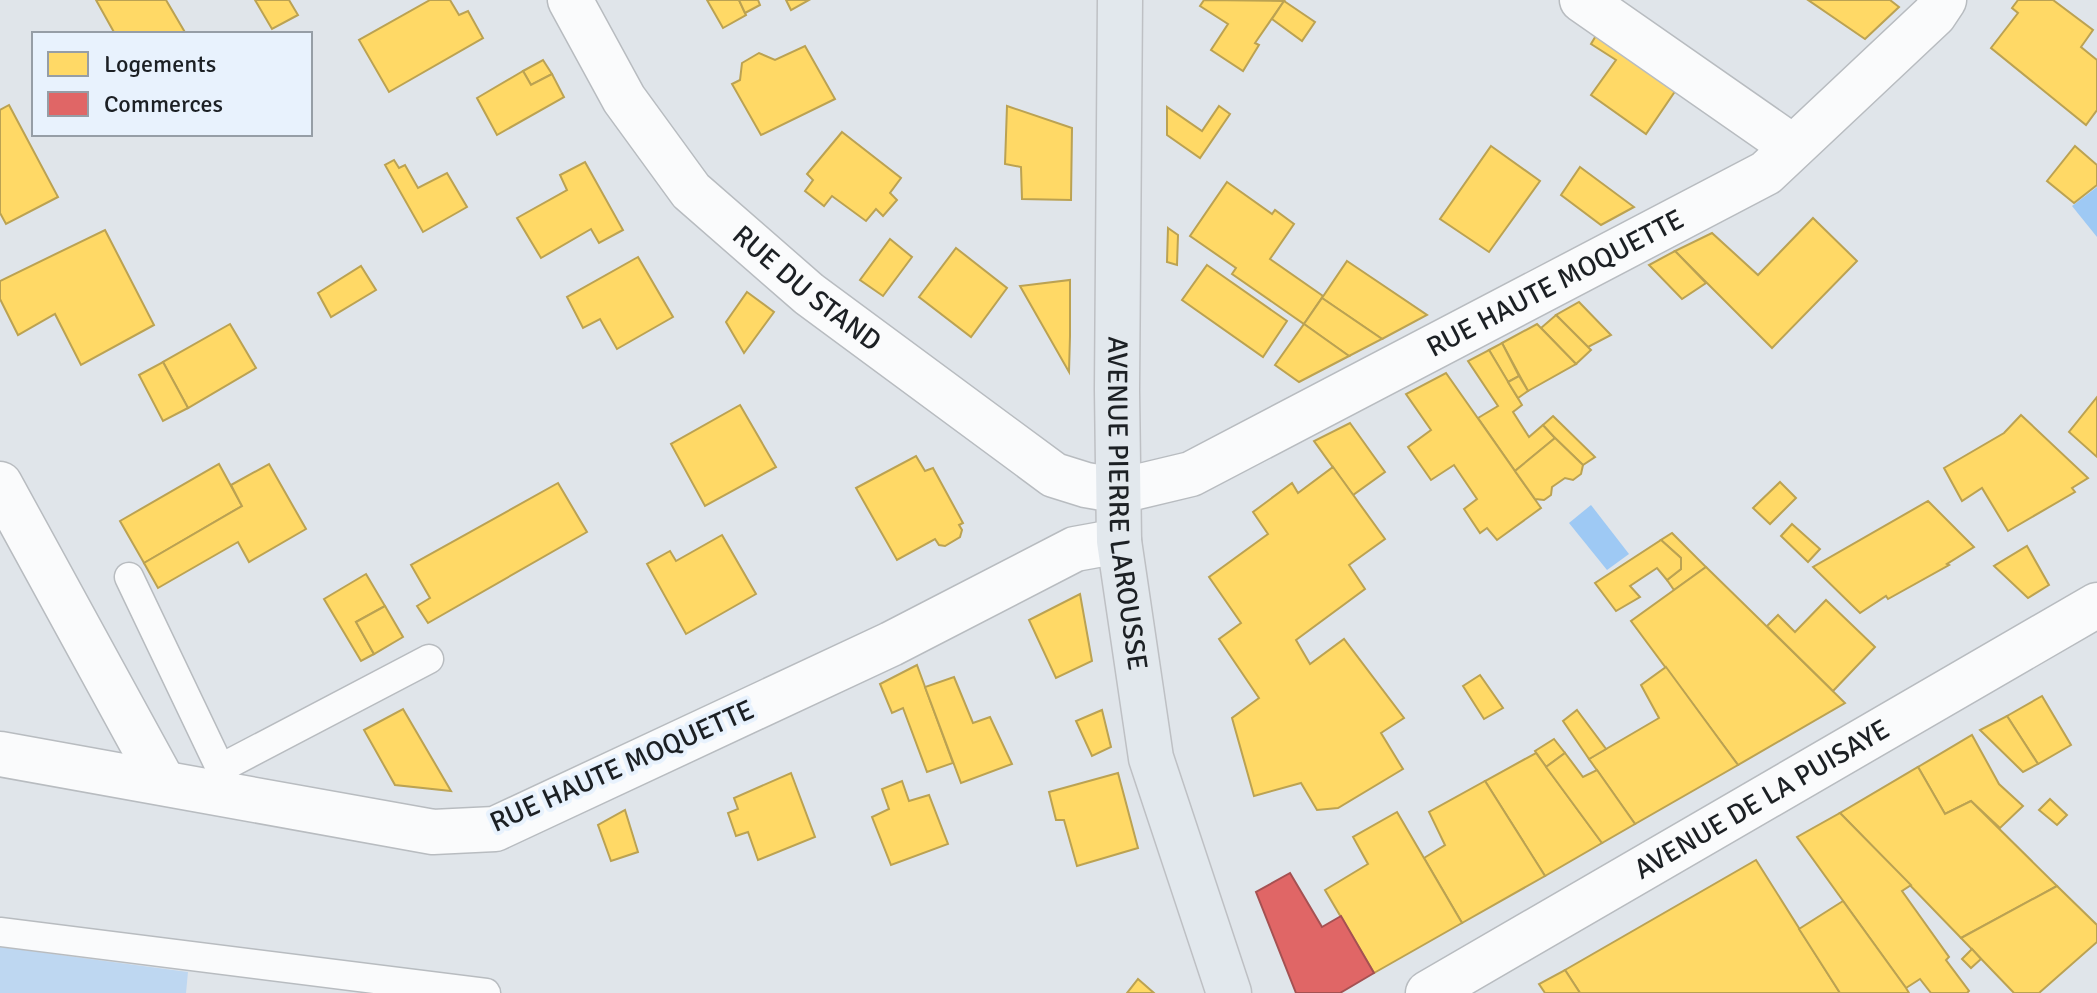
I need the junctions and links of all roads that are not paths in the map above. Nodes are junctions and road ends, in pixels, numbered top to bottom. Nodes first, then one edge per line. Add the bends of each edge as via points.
1 (570, 0) edge
2 (1120, 0) edge
3 (1582, 0) edge
4 (1944, 0) edge
5 (1793, 147) junction
6 (0, 484) edge
7 (1120, 491) junction
8 (1119, 541) junction
9 (129, 577) dead end
10 (2097, 605) edge
11 (429, 659) dead end
12 (0, 754) edge
13 (163, 782) junction
14 (227, 782) junction
15 (0, 932) edge
16 (486, 993) edge
17 (1229, 993) edge
18 (1428, 993) edge

1 - 7 street, RUE DU STAND via 624,99 691,191 809,294 1054,475
2 - 7 main road, AVENUE PIERRE LAROUSSE
3 - 5 street
4 - 5 street, RUE HAUTE MOQUETTE
5 - 7 street, RUE HAUTE MOQUETTE via 1766,173 1191,474
6 - 13 street
7 - 8 main road, AVENUE PIERRE LAROUSSE
8 - 14 street, RUE HAUTE MOQUETTE via 1075,549 891,644 495,829 433,832
8 - 17 main road, AVENUE PIERRE LAROUSSE via 1151,758
9 - 14 lane
10 - 18 street, AVENUE DE LA PUISAYE
11 - 14 lane
12 - 13 street, RUE HAUTE MOQUETTE
13 - 14 street, RUE HAUTE MOQUETTE
15 - 16 lane

